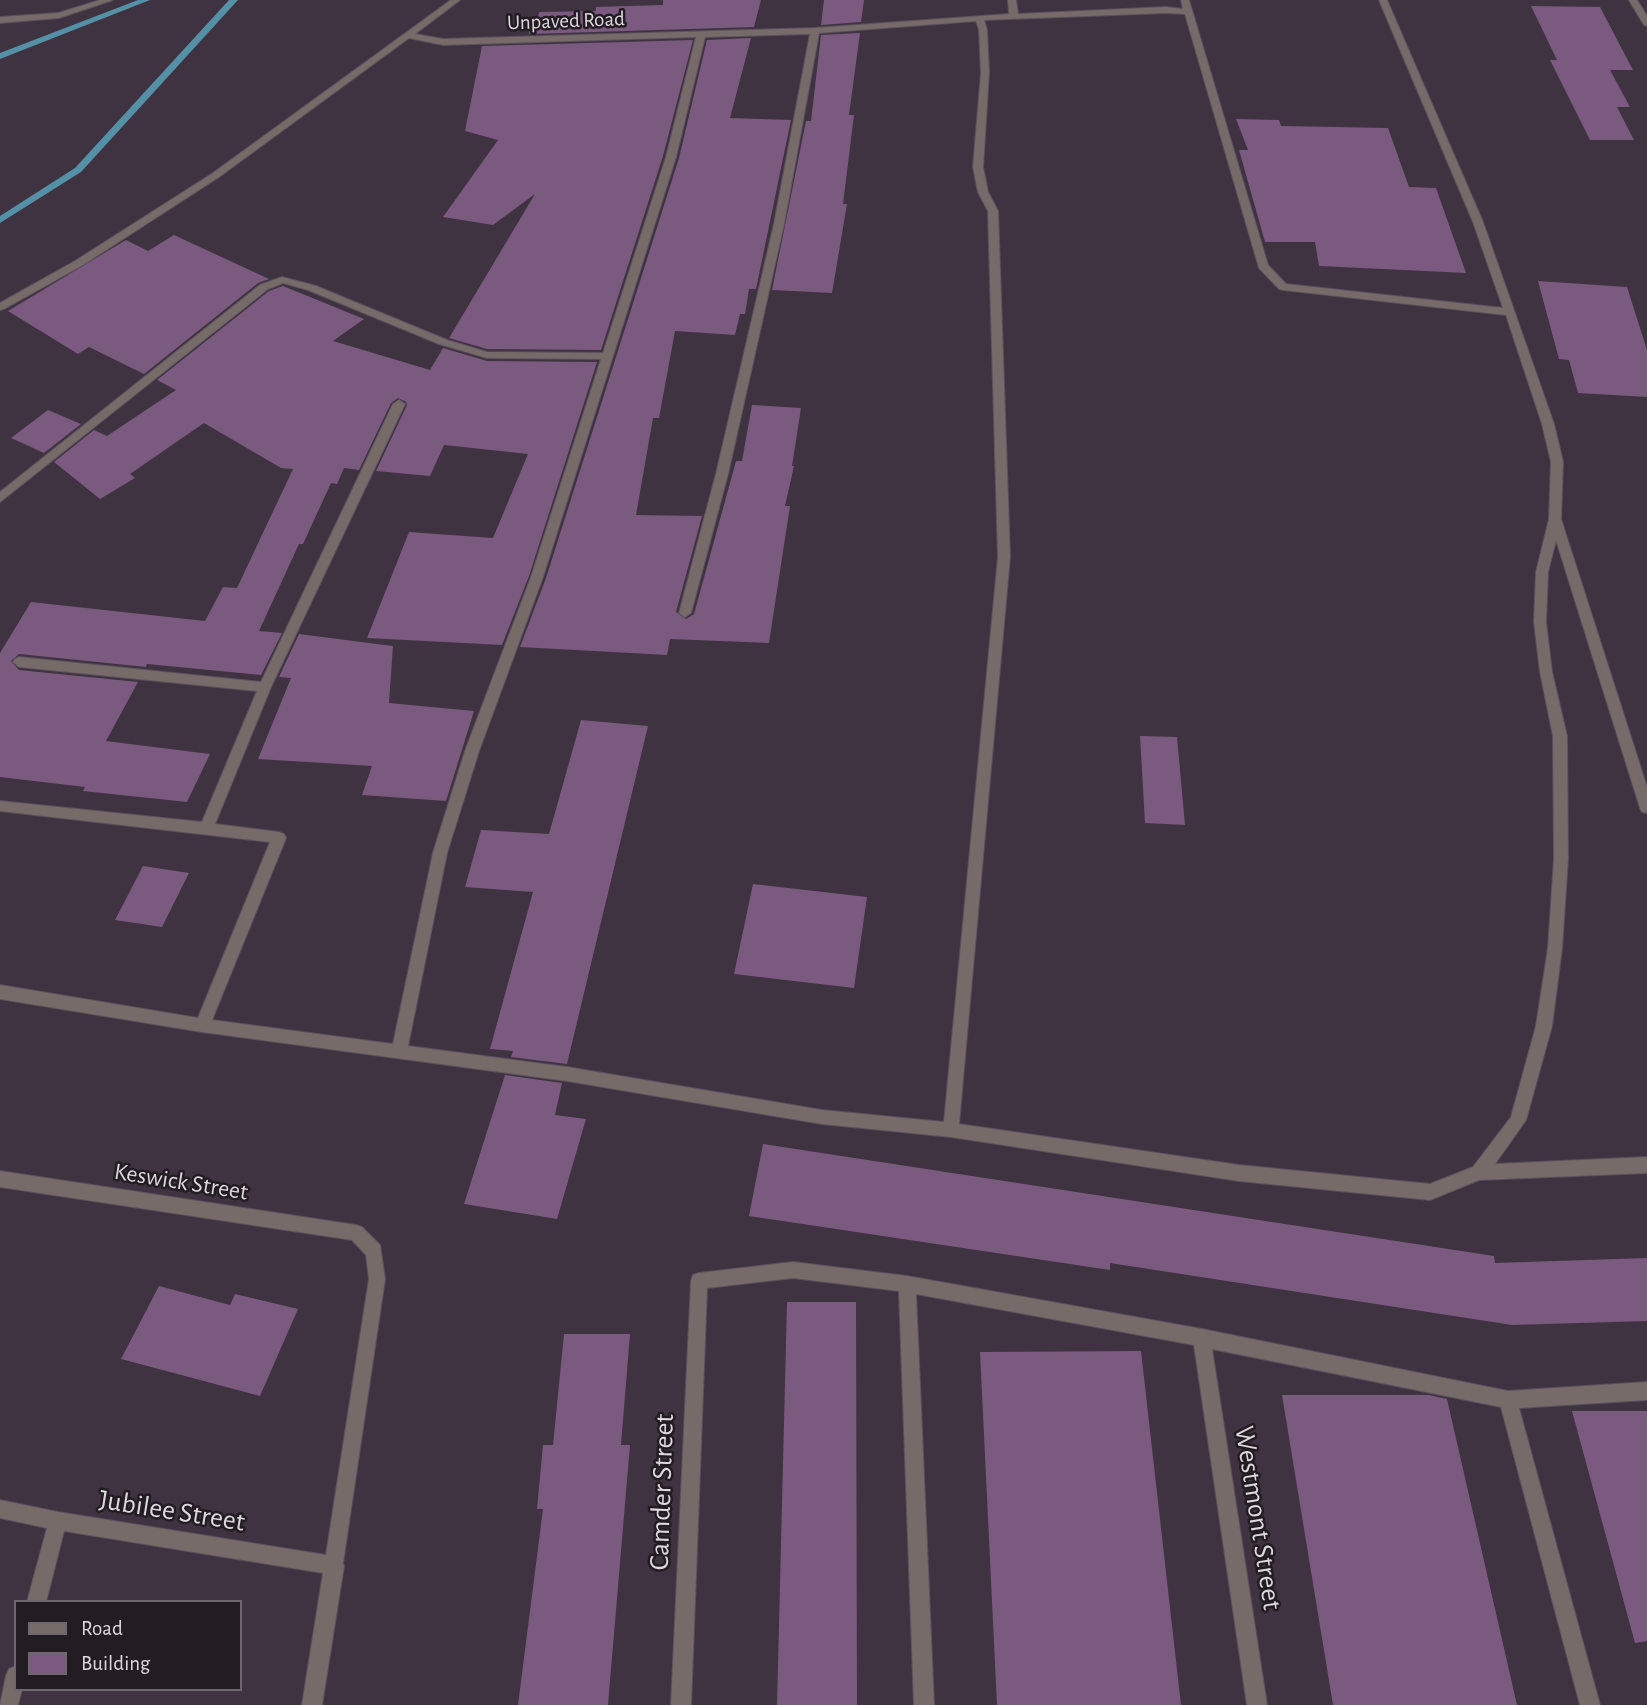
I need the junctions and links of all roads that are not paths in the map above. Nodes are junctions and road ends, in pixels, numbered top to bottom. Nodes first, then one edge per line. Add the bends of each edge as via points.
1 (109, 0) edge
2 (456, 0) edge
3 (1012, 0) edge
4 (1185, 0) edge
5 (1383, 0) edge
6 (1633, 0) edge
7 (1188, 12) junction
8 (1014, 17) junction
9 (979, 18) junction
10 (0, 20) edge
11 (1647, 23) edge
12 (815, 31) junction
13 (701, 34) junction
14 (407, 35) junction
15 (0, 307) edge
16 (1510, 312) junction
17 (607, 356) junction
18 (399, 404) dead end
19 (0, 498) edge
20 (1555, 519) junction
21 (685, 614) dead end
22 (19, 662) dead end
23 (265, 687) junction
24 (0, 806) edge
25 (1647, 808) edge
26 (206, 828) junction
27 (0, 992) edge
28 (202, 1025) junction
29 (399, 1052) junction
30 (951, 1130) junction
31 (1647, 1165) edge
32 (1479, 1172) junction
33 (0, 1179) edge
34 (907, 1284) junction
35 (1202, 1338) junction
36 (1647, 1391) edge
37 (1508, 1399) junction
38 (0, 1509) edge
39 (58, 1521) junction
40 (335, 1566) junction
41 (37, 1600) edge
42 (14, 1683) edge
43 (8, 1705) edge
44 (312, 1705) edge
45 (681, 1705) edge
46 (924, 1705) edge
47 (1257, 1705) edge
48 (1590, 1705) edge

1 - 10 street via 59,15
2 - 14 street
3 - 8 street
4 - 7 street
5 - 16 street via 1478,222
6 - 11 street
7 - 8 street, Unpaved Road
7 - 16 street via 1262,266 1283,287
8 - 9 street, Unpaved Road
9 - 12 street, Unpaved Road
9 - 30 street via 985,73 978,167 993,211 1003,557
12 - 13 street, Unpaved Road
12 - 21 street via 779,224
13 - 14 street, Unpaved Road via 443,42
13 - 17 street via 671,157
14 - 15 street via 216,175
16 - 20 street via 1557,463
17 - 19 street via 486,355 282,280 264,287
17 - 29 street via 537,577 472,751 440,853
18 - 23 street
20 - 25 street
20 - 32 street via 1542,572 1540,622 1560,736 1562,859 1555,948 1545,1026 1518,1120
22 - 23 street
23 - 26 street
24 - 26 street
26 - 28 street via 279,838
27 - 28 street
28 - 29 street
29 - 30 street via 567,1074 822,1117
30 - 32 street via 1239,1173 1430,1192
31 - 32 street
33 - 40 street, Keswick Street via 356,1233 374,1251 377,1279
34 - 35 street
34 - 45 street, Camder Street via 793,1270 699,1281
34 - 46 street
35 - 37 street
35 - 47 street, Westmont Street
36 - 37 street
37 - 48 street
38 - 39 street, Jubilee Street
39 - 40 street, Jubilee Street
39 - 41 street
40 - 44 street
42 - 43 street

